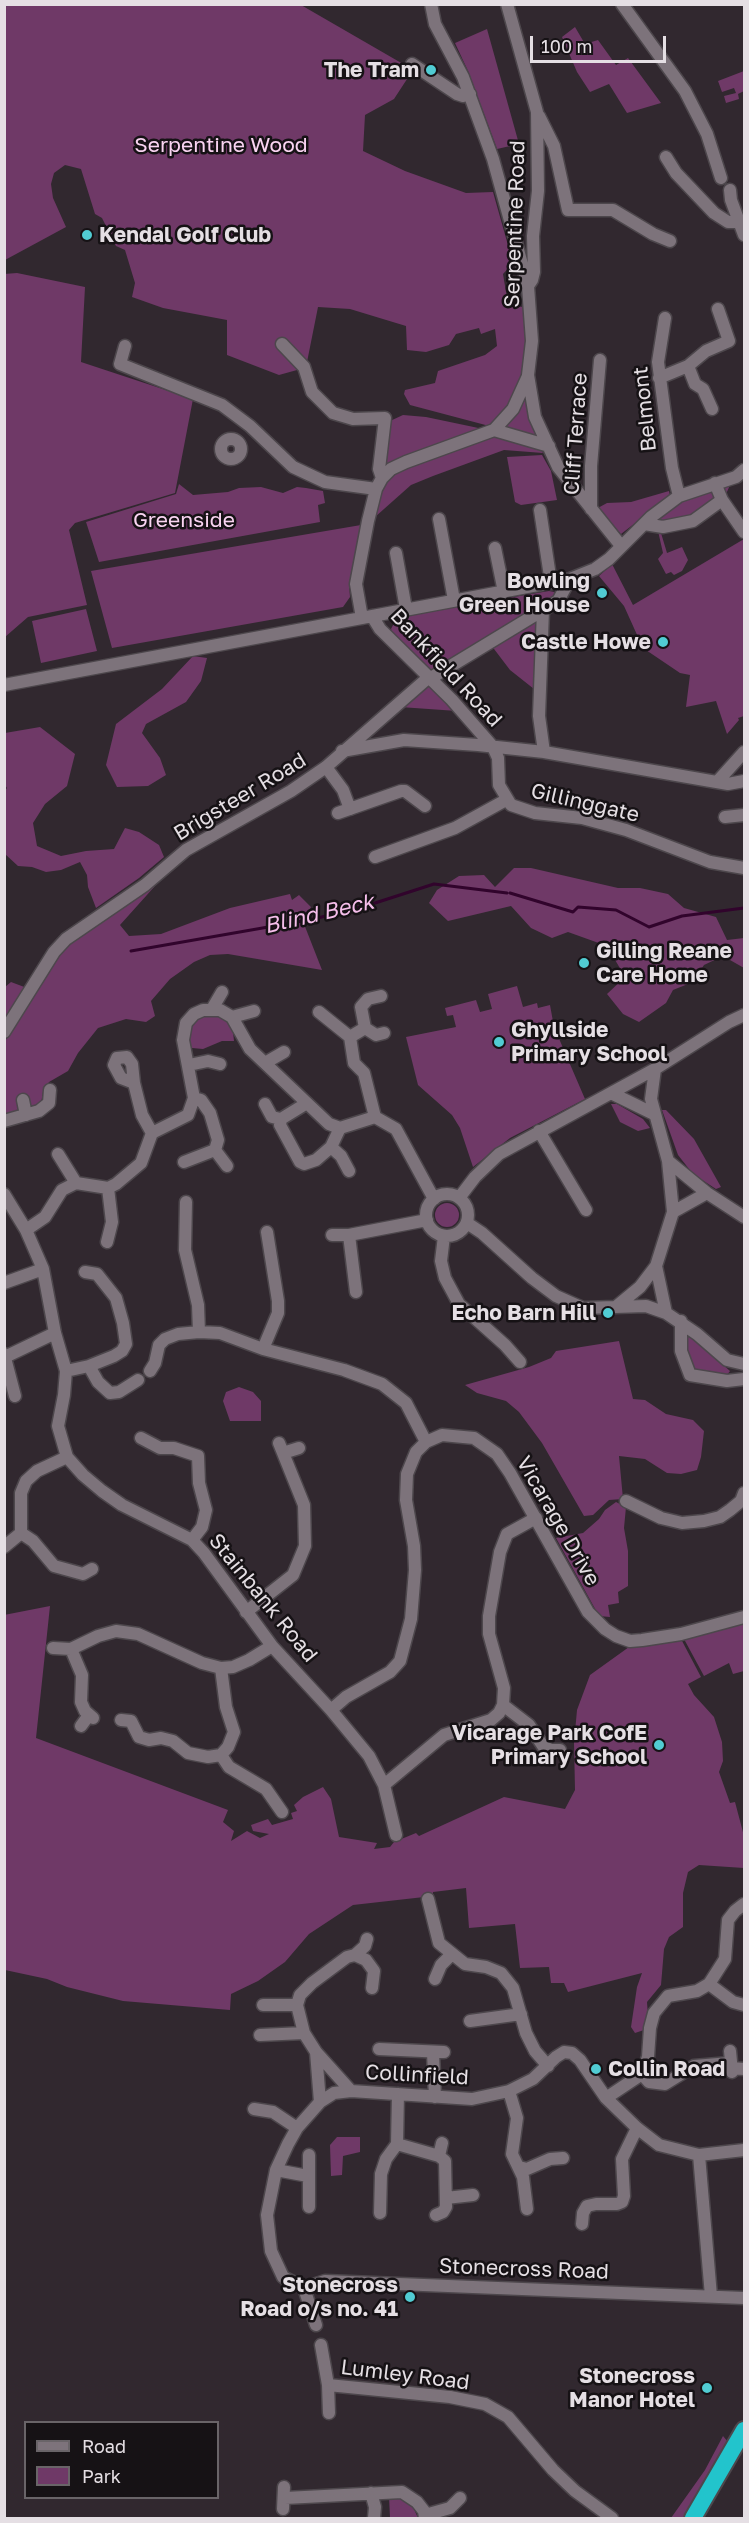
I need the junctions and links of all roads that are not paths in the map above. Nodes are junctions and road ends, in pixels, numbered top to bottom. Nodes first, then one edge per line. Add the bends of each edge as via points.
1 (431, 4) edge
2 (507, 4) edge
3 (622, 4) edge
4 (412, 64) dead end
5 (470, 94) junction
6 (537, 112) junction
7 (666, 157) dead end
8 (721, 178) dead end
9 (730, 190) dead end
10 (739, 222) junction
11 (744, 235) edge
12 (670, 240) dead end
13 (528, 286) junction
14 (718, 309) dead end
15 (665, 318) dead end
16 (282, 344) dead end
17 (125, 346) dead end
18 (600, 360) dead end
19 (687, 366) junction
20 (528, 375) junction
21 (659, 378) junction
22 (712, 409) dead end
23 (250, 426) junction
24 (495, 430) junction
25 (237, 442) dead end
26 (549, 446) junction
27 (744, 470) edge
28 (715, 483) junction
29 (379, 484) junction
30 (679, 496) junction
31 (722, 500) junction
32 (591, 509) junction
33 (540, 510) dead end
34 (439, 519) dead end
35 (644, 524) junction
36 (744, 532) edge
37 (618, 542) dead end
38 (495, 548) dead end
39 (396, 553) dead end
40 (570, 579) junction
41 (551, 583) junction
42 (504, 592) junction
43 (454, 600) junction
44 (406, 609) junction
45 (543, 610) junction
46 (367, 617) junction
47 (430, 678) junction
48 (4, 685) edge
49 (493, 747) junction
50 (341, 751) junction
51 (544, 752) junction
52 (744, 752) edge
53 (326, 767) junction
54 (744, 781) edge
55 (717, 782) junction
56 (506, 800) junction
57 (425, 806) dead end
58 (350, 809) junction
59 (338, 813) dead end
60 (744, 815) edge
61 (725, 817) dead end
62 (375, 857) dead end
63 (744, 868) edge
64 (222, 992) dead end
65 (381, 996) dead end
66 (212, 1009) junction
67 (254, 1011) dead end
68 (319, 1012) dead end
69 (744, 1016) edge
70 (232, 1017) junction
71 (365, 1028) junction
72 (4, 1032) edge
73 (384, 1033) dead end
74 (350, 1037) junction
75 (284, 1052) dead end
76 (265, 1063) junction
77 (220, 1064) dead end
78 (189, 1065) junction
79 (655, 1069) junction
80 (134, 1083) dead end
81 (50, 1090) dead end
82 (611, 1093) junction
83 (194, 1098) junction
84 (23, 1100) dead end
85 (265, 1104) dead end
86 (307, 1104) junction
87 (654, 1114) junction
88 (26, 1115) junction
89 (375, 1117) junction
90 (280, 1119) junction
91 (4, 1120) edge
92 (340, 1128) junction
93 (539, 1131) junction
94 (152, 1133) junction
95 (331, 1147) junction
96 (215, 1150) junction
97 (58, 1154) dead end
98 (668, 1161) junction
99 (184, 1162) dead end
100 (226, 1166) dead end
101 (349, 1171) dead end
102 (76, 1183) junction
103 (108, 1188) junction
104 (706, 1193) junction
105 (459, 1198) junction
106 (434, 1199) junction
107 (6, 1201) edge
108 (186, 1202) dead end
109 (586, 1210) dead end
110 (673, 1212) junction
111 (744, 1217) edge
112 (427, 1220) junction
113 (467, 1223) junction
114 (26, 1230) junction
115 (267, 1232) dead end
116 (332, 1234) dead end
117 (349, 1235) junction
118 (444, 1236) junction
119 (107, 1242) dead end
120 (656, 1266) junction
121 (43, 1269) junction
122 (85, 1272) dead end
123 (4, 1283) edge
124 (356, 1292) dead end
125 (617, 1306) junction
126 (666, 1313) junction
127 (681, 1321) junction
128 (55, 1332) junction
129 (199, 1332) junction
130 (263, 1349) junction
131 (6, 1355) edge
132 (520, 1362) dead end
133 (744, 1364) edge
134 (90, 1366) junction
135 (66, 1371) junction
136 (150, 1371) dead end
137 (744, 1379) edge
138 (138, 1380) dead end
139 (15, 1396) dead end
140 (141, 1438) dead end
141 (426, 1442) junction
142 (299, 1448) dead end
143 (67, 1457) junction
144 (744, 1492) edge
145 (626, 1501) dead end
146 (536, 1518) junction
147 (21, 1533) junction
148 (192, 1540) junction
149 (4, 1547) edge
150 (92, 1569) dead end
151 (246, 1612) junction
152 (744, 1617) edge
153 (272, 1646) junction
154 (53, 1647) dead end
155 (71, 1648) junction
156 (221, 1668) junction
157 (503, 1705) junction
158 (331, 1710) junction
159 (131, 1718) dead end
160 (81, 1726) dead end
161 (560, 1750) dead end
162 (221, 1755) junction
163 (384, 1785) junction
164 (282, 1812) dead end
165 (396, 1835) dead end
166 (428, 1899) dead end
167 (744, 1904) edge
168 (367, 1939) dead end
169 (355, 1955) junction
170 (452, 1955) junction
171 (435, 1979) dead end
172 (709, 1984) junction
173 (372, 1988) dead end
174 (264, 2005) dead end
175 (297, 2005) junction
176 (744, 2005) edge
177 (521, 2014) junction
178 (470, 2021) dead end
179 (304, 2033) junction
180 (260, 2035) dead end
181 (379, 2049) dead end
182 (316, 2052) junction
183 (548, 2066) junction
184 (744, 2069) edge
185 (642, 2074) junction
186 (351, 2091) junction
187 (509, 2091) junction
188 (398, 2094) junction
189 (435, 2097) junction
190 (606, 2098) junction
191 (320, 2102) junction
192 (254, 2109) dead end
193 (297, 2128) junction
194 (637, 2128) junction
195 (442, 2143) dead end
196 (397, 2144) junction
197 (744, 2150) edge
198 (309, 2155) dead end
199 (699, 2155) junction
200 (439, 2156) junction
201 (563, 2158) dead end
202 (519, 2168) junction
203 (276, 2170) junction
204 (308, 2176) junction
205 (473, 2195) dead end
206 (446, 2198) junction
207 (309, 2207) dead end
208 (527, 2209) dead end
209 (380, 2213) dead end
210 (436, 2215) dead end
211 (582, 2224) dead end
212 (303, 2288) junction
213 (711, 2296) junction
214 (744, 2298) edge
215 (316, 2325) dead end
216 (321, 2345) dead end
217 (328, 2385) junction
218 (328, 2413) dead end
219 (744, 2430) edge
220 (371, 2493) junction
221 (284, 2498) dead end
222 (460, 2498) dead end
223 (425, 2517) edge
224 (374, 2518) edge
225 (612, 2518) edge
226 (693, 2518) edge

1 - 5 street via 435,24
2 - 6 street, Serpentine Road
3 - 8 street via 685,91 707,134
4 - 5 street via 458,94
5 - 13 street via 493,159
6 - 12 street via 554,146 568,210 613,210
6 - 13 street, Serpentine Road via 534,272
7 - 10 street via 714,213 728,222
9 - 10 street
10 - 11 street
13 - 20 street, Serpentine Road via 532,341
14 - 19 street via 729,341 706,351
15 - 21 street, Belmont
16 - 29 street via 304,367 312,392 333,413 353,419 385,418
17 - 23 street via 120,364 222,405
18 - 32 street, Cliff Terrace
19 - 21 street
19 - 22 street
20 - 24 street via 513,409
20 - 26 street, Serpentine Road via 535,417
21 - 30 street, Belmont
23 - 25 street
23 - 29 street via 293,467 325,482
24 - 26 street
24 - 29 street via 406,462 391,469
26 - 32 street, Serpentine Road via 558,467
27 - 28 street via 736,477
28 - 30 street
28 - 31 street
29 - 46 street via 356,584
30 - 35 street
31 - 35 street via 693,521 663,527
31 - 36 street
32 - 37 street, Serpentine Road
33 - 41 street
34 - 43 street
35 - 40 street via 609,559
38 - 42 street
39 - 44 street
40 - 41 street
40 - 45 street, Brigsteer Road via 558,601
41 - 42 street
42 - 43 street
43 - 44 street
44 - 46 street
45 - 47 street, Brigsteer Road
45 - 51 street via 539,716
46 - 47 street, Bankfield Road
46 - 48 street
47 - 49 street, Bankfield Road
47 - 50 street, Brigsteer Road
49 - 50 street via 404,740
49 - 51 street
49 - 56 street, Gillinggate via 498,758 499,785
50 - 53 street, Brigsteer Road
51 - 55 street
52 - 55 street
53 - 58 street via 343,790
53 - 72 street, Brigsteer Road via 186,850 145,885 66,939
54 - 55 street
56 - 62 street via 455,828
56 - 63 street, Gillinggate via 535,813 582,818 710,862
57 - 58 street via 401,791
58 - 59 street
60 - 61 street
64 - 66 street
65 - 71 street via 369,999 361,1008
66 - 70 street
66 - 78 street via 194,1014 186,1023 183,1044
67 - 70 street
68 - 74 street
69 - 79 street
70 - 76 street via 250,1048
71 - 73 street via 376,1035
71 - 74 street
74 - 89 street via 354,1063 364,1073
75 - 76 street
76 - 86 street
77 - 78 street via 208,1060
78 - 83 street
79 - 82 street
79 - 87 street via 651,1099
80 - 94 street via 142,1115
81 - 88 street via 49,1103
82 - 87 street
82 - 93 street
83 - 94 street via 188,1115
83 - 96 street via 201,1100 215,1124 219,1140
84 - 88 street
85 - 90 street via 272,1117
86 - 90 street
86 - 92 street via 329,1124
87 - 98 street
88 - 91 street
89 - 92 street
89 - 106 street via 396,1129
90 - 95 street via 300,1162 316,1160
92 - 95 street
93 - 105 street via 499,1154
93 - 109 street
94 - 103 street via 141,1163
95 - 101 street
96 - 99 street
96 - 100 street
97 - 102 street
98 - 104 street
98 - 110 street
102 - 103 street
102 - 114 street via 62,1190 45,1217
103 - 119 street via 112,1222
104 - 110 street
104 - 111 street
105 - 106 street via 446,1194
105 - 113 street via 467,1207
106 - 112 street
107 - 114 street
108 - 129 street via 185,1250 198,1305
110 - 120 street
112 - 117 street
112 - 118 street via 433,1231
113 - 118 street via 456,1234
113 - 125 street via 556,1296 582,1308
114 - 121 street
115 - 130 street via 278,1313
116 - 117 street
117 - 124 street
118 - 132 street via 441,1261 459,1304
120 - 125 street via 640,1287
120 - 126 street
121 - 123 street
121 - 128 street
122 - 134 street via 97,1274 116,1298 126,1344 122,1352
125 - 126 street via 646,1306
126 - 127 street
127 - 133 street via 727,1360
127 - 137 street via 681,1351 690,1375 726,1381
128 - 131 street
128 - 135 street
129 - 130 street via 220,1333
129 - 136 street via 165,1339
130 - 141 street via 382,1384 406,1403
131 - 139 street
134 - 135 street
134 - 138 street via 98,1382 110,1393 120,1392
135 - 143 street, Stainbank Road via 58,1426
140 - 148 street via 160,1448 200,1451 199,1483 206,1510 202,1527
141 - 146 street, Vicarage Drive via 442,1435 458,1435 486,1444 510,1473
141 - 158 street via 416,1452 407,1474 406,1500 415,1570 404,1650 390,1672
142 - 151 street via 281,1448 304,1505 305,1546 293,1575
143 - 147 street via 37,1471 26,1481 21,1493
143 - 148 street, Stainbank Road via 83,1475 122,1505
144 - 145 street via 741,1501 720,1517 682,1523 661,1518
146 - 152 street, Vicarage Drive via 588,1612 616,1636 642,1640
146 - 157 street via 507,1534 498,1562 489,1634 504,1688
147 - 149 street
147 - 150 street via 54,1566 83,1574
148 - 151 street, Stainbank Road
151 - 153 street, Stainbank Road
153 - 156 street via 249,1660
153 - 158 street, Stainbank Road
154 - 155 street
155 - 156 street via 98,1636 127,1631
155 - 160 street via 82,1675 81,1702 91,1716
156 - 162 street via 234,1732
157 - 161 street via 529,1725 543,1746
157 - 163 street via 491,1720 444,1735
158 - 163 street, Stainbank Road via 369,1756
159 - 162 street via 140,1737 174,1741 188,1753
162 - 164 street via 229,1767 266,1789
163 - 165 street, Stainbank Road
166 - 170 street via 439,1943
167 - 172 street via 728,1920 725,1959
168 - 169 street
169 - 173 street via 366,1960 374,1971
169 - 175 street via 312,1983 300,1995
170 - 171 street via 441,1965
170 - 177 street via 465,1964 501,1973 513,1988
172 - 176 street via 733,2002
172 - 185 street via 697,1991 668,1996 654,2013
174 - 175 street
175 - 179 street
177 - 178 street
177 - 183 street via 526,2034
179 - 180 street
179 - 182 street
181 - 189 street via 439,2053
182 - 186 street
182 - 191 street
183 - 187 street, Collinfield
183 - 190 street, Collinfield via 564,2052 572,2053
184 - 185 street via 731,2064 694,2066 665,2084 649,2082
185 - 190 street
186 - 188 street, Collinfield
186 - 191 street, Collinfield via 334,2093
187 - 189 street, Collinfield via 472,2099
187 - 202 street via 517,2118 512,2154
188 - 189 street, Collinfield
188 - 196 street
190 - 194 street
191 - 193 street, Collinfield
192 - 193 street via 273,2112
193 - 203 street, Collinfield
194 - 199 street via 660,2145
194 - 211 street via 622,2159 622,2202 587,2206 582,2212
195 - 200 street
196 - 200 street
196 - 209 street via 381,2174
197 - 199 street
198 - 204 street
199 - 213 street
200 - 206 street via 445,2161
201 - 202 street
202 - 208 street
203 - 204 street
203 - 212 street, Collinfield via 267,2215 271,2251 283,2277
204 - 207 street
205 - 206 street
206 - 210 street via 446,2207
212 - 213 street, Stonecross Road via 325,2281
212 - 215 street
213 - 214 street, Stonecross Road
216 - 217 street, Lumley Road
217 - 218 street, Lumley Road
217 - 225 street, Lumley Road via 485,2404 508,2417 553,2470
219 - 226 highway
220 - 221 street
220 - 223 street via 410,2496
220 - 224 street
222 - 223 street via 450,2508

